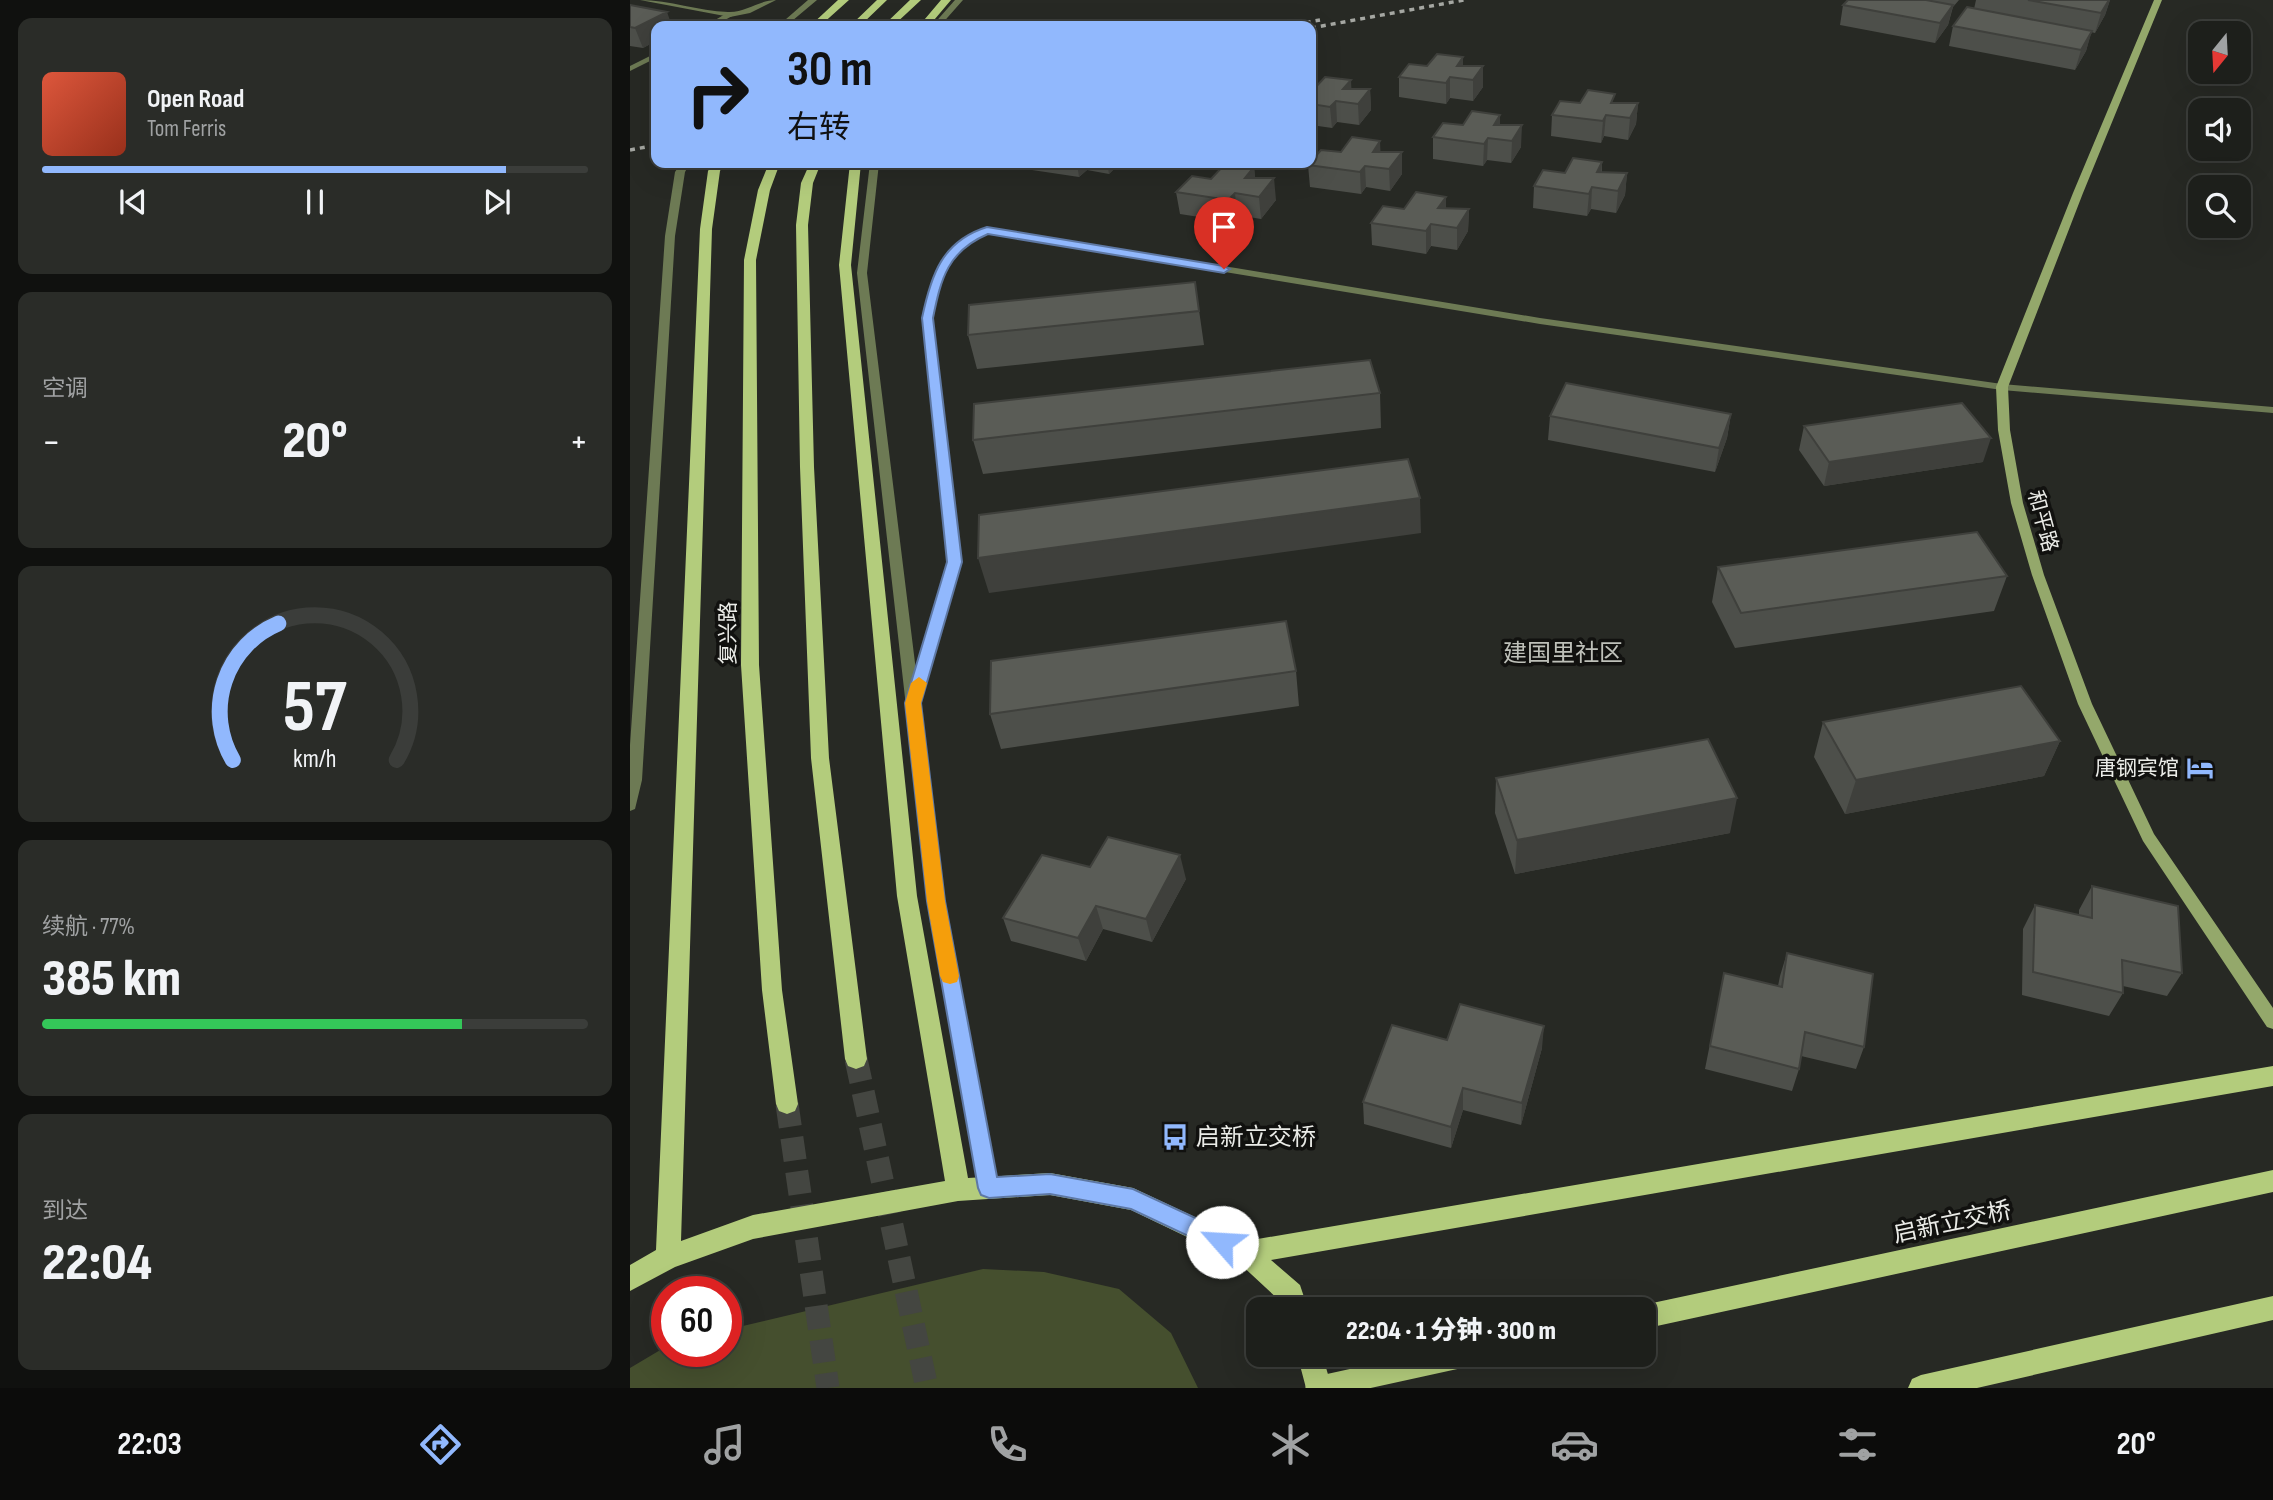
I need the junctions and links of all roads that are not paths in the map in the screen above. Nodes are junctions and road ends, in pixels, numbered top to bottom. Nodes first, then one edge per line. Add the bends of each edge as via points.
1 (644, 0) edge
2 (772, 0) edge
3 (813, 0) edge
4 (844, 0) edge
5 (882, 0) edge
6 (916, 0) edge
7 (946, 0) edge
8 (959, 0) edge
9 (2158, 0) edge
10 (730, 15) junction
11 (719, 21) edge
12 (788, 21) edge
13 (821, 21) edge
14 (860, 21) edge
15 (893, 21) edge
16 (928, 21) edge
17 (940, 21) edge
18 (630, 56) edge
19 (651, 58) edge
20 (648, 60) junction
21 (630, 69) edge
22 (682, 168) edge
23 (715, 168) edge
24 (772, 168) edge
25 (813, 168) edge
26 (855, 168) edge
27 (873, 168) edge
28 (2002, 387) junction
29 (2273, 410) edge
30 (913, 703) junction
31 (630, 805) edge
32 (2273, 1022) edge
33 (856, 1059) tunnel mouth
34 (2273, 1076) edge
35 (787, 1104) tunnel mouth
36 (2273, 1181) edge
37 (989, 1188) junction
38 (958, 1190) junction
39 (1245, 1253) junction
40 (668, 1256) junction
41 (630, 1279) edge
42 (1292, 1297) edge
43 (2273, 1308) edge
44 (1656, 1314) edge
45 (1312, 1367) edge
46 (1413, 1367) edge
47 (1318, 1388) edge
48 (1921, 1388) edge

1 - 10 street
2 - 10 street
3 - 12 street
4 - 13 main road
5 - 14 main road
6 - 15 main road
7 - 16 main road
8 - 17 street
9 - 28 street, 和平路
10 - 11 street
18 - 20 street
19 - 20 street
20 - 21 street
22 - 31 street via 670,236
23 - 40 main road via 706,229
24 - 35 main road, 复兴路 via 750,260 750,664 772,990
25 - 33 main road via 802,225 820,758
26 - 38 main road via 845,265 906,896
27 - 30 street via 862,273
28 - 29 street
28 - 30 street via 1540,321 987,230 965,240 952,253 935,281 928,318 955,562
28 - 32 street, 和平路 via 2004,430 2017,503 2085,704 2148,837
30 - 37 street via 936,901
34 - 39 main road
36 - 44 main road, 启新立交桥
37 - 38 main road
37 - 39 main road via 1050,1184 1133,1199
38 - 40 main road via 753,1227
39 - 42 main road
40 - 41 main road
43 - 48 main road
45 - 47 main road
46 - 47 main road, bridge

